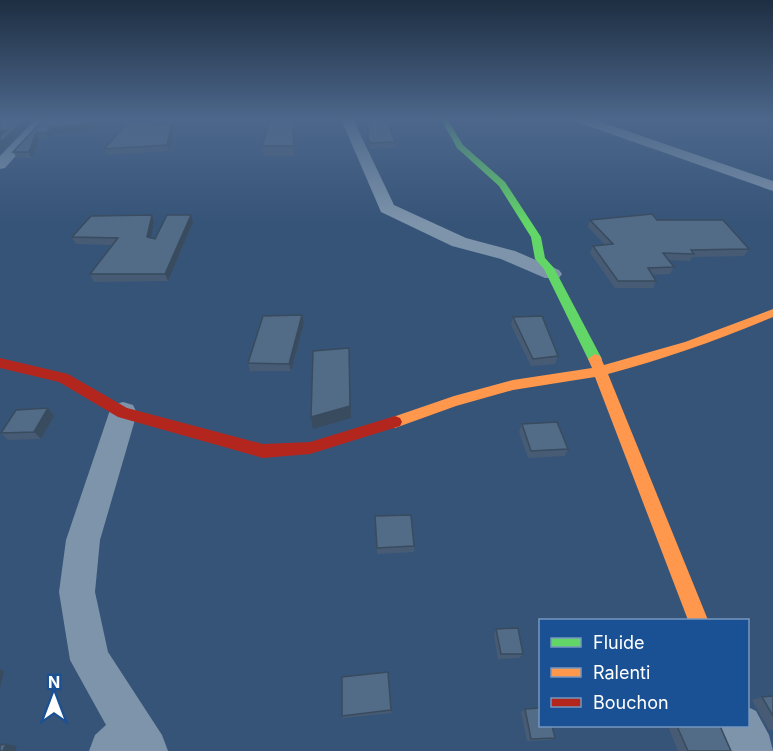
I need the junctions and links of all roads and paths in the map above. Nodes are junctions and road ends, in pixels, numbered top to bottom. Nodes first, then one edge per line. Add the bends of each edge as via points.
1 (363, 154) edge
2 (469, 154) edge
3 (681, 154) edge
4 (773, 186) edge
5 (552, 274) junction
6 (773, 313) edge
7 (0, 363) edge
8 (601, 371) junction
9 (123, 413) junction
10 (697, 619) edge
11 (741, 727) edge
12 (130, 743) edge
13 (753, 751) edge

1 - 5 street via 387,208 459,242 508,255
2 - 5 street via 502,184 536,237 540,259
3 - 4 street
5 - 8 street
6 - 8 street via 672,353
7 - 9 street via 63,378
8 - 9 street via 515,384 310,448 263,451
8 - 10 street
9 - 12 street via 83,540 77,592 90,660
11 - 13 street

